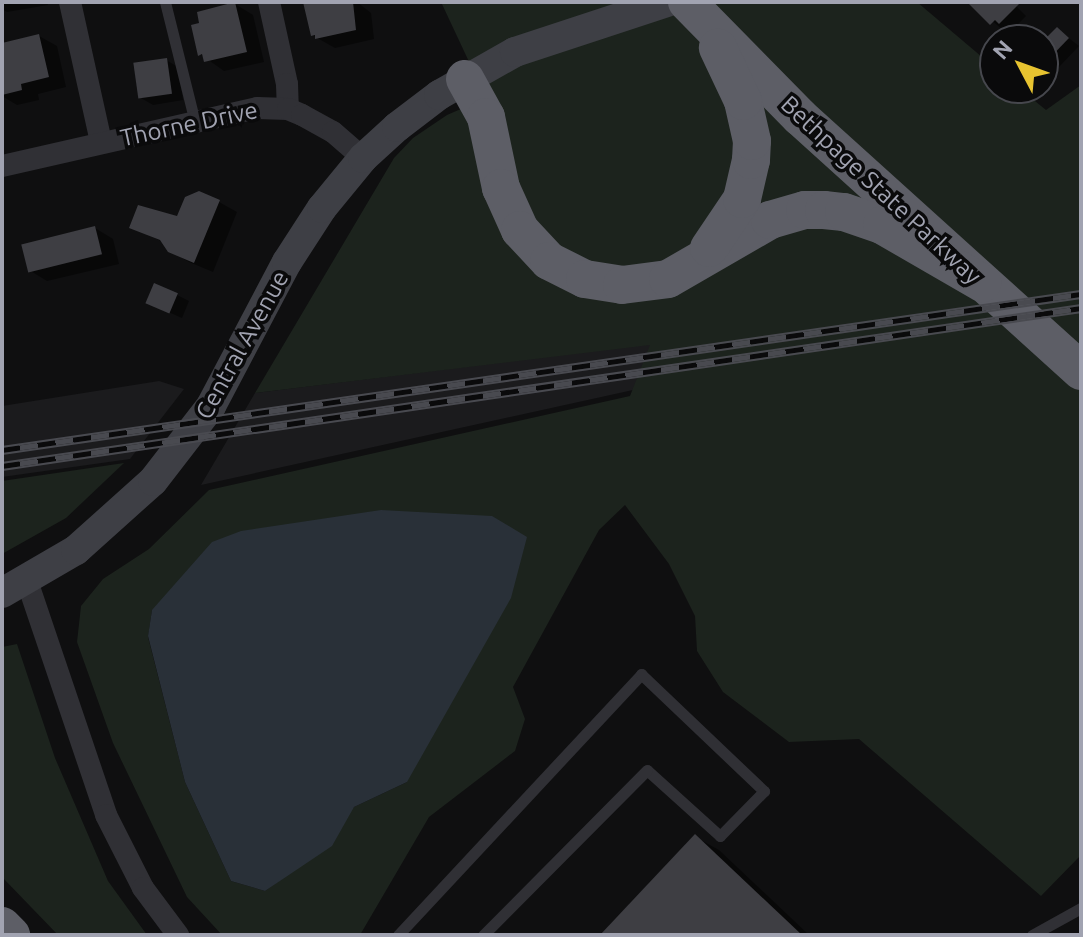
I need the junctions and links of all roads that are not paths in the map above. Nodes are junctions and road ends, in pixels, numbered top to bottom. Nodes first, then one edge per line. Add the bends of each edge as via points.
1 (70, 2) edge
2 (165, 2) edge
3 (269, 2) edge
4 (667, 2) edge
5 (697, 13) edge
6 (465, 79) junction
7 (288, 109) junction
8 (195, 122) junction
9 (101, 142) junction
10 (363, 158) junction
11 (2, 166) edge
12 (698, 263) junction
13 (982, 283) junction
14 (1081, 371) edge
15 (14, 587) edge
16 (1081, 908) edge
17 (2, 926) edge
18 (11, 935) edge
19 (178, 935) edge
20 (398, 935) edge
21 (483, 935) edge
22 (1032, 935) edge

1 - 9 street
2 - 8 lane
3 - 7 street
4 - 6 main road, Central Avenue via 515,52
5 - 12 highway via 743,101 752,141 742,199
5 - 13 highway, Bethpage State Parkway via 800,117
6 - 10 main road, Central Avenue via 417,111
6 - 12 highway via 486,117 508,211 549,261 585,279 622,285 668,279
7 - 8 street, Thorne Drive via 257,108
7 - 10 street, Thorne Drive via 333,132
8 - 9 street, Thorne Drive
9 - 11 street, Thorne Drive
10 - 15 main road, Central Avenue via 293,253 211,406 185,443 104,528
12 - 13 highway via 770,220 824,210 882,225
13 - 14 highway, Bethpage State Parkway
15 - 19 street via 106,815 143,888
16 - 22 lane
17 - 18 highway
20 - 21 lane via 641,674 764,791 720,836 647,770

